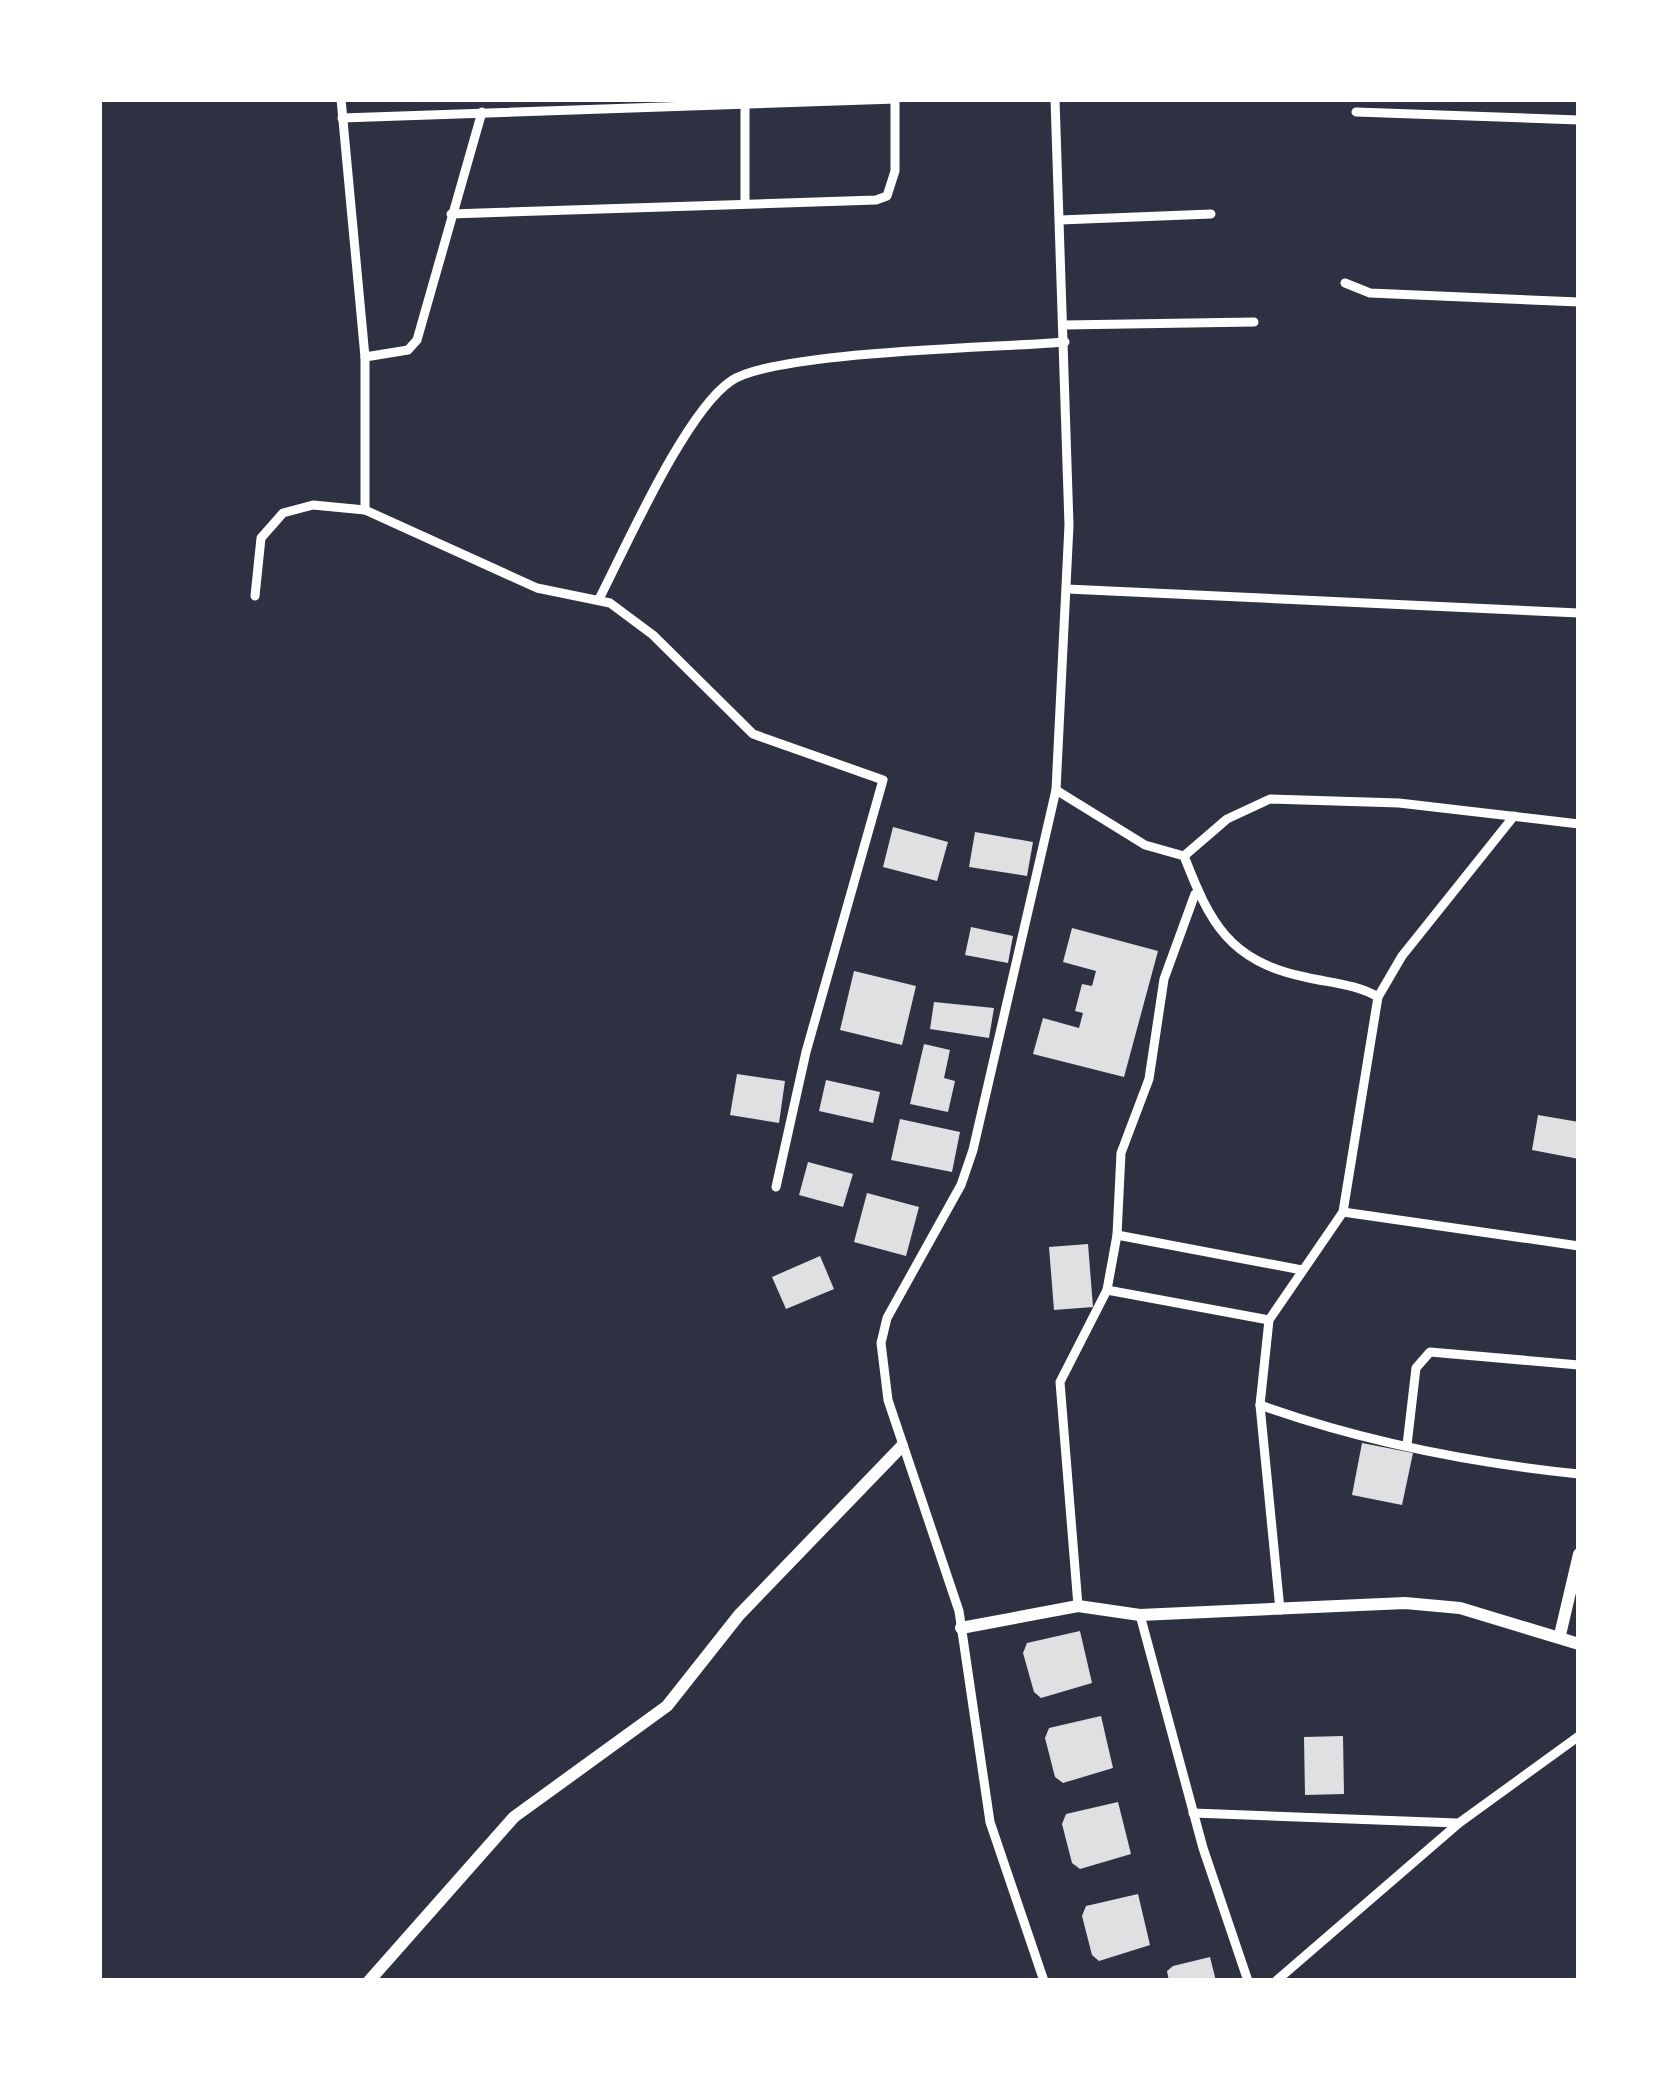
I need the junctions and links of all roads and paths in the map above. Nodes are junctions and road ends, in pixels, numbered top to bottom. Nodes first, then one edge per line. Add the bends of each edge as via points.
1 (340, 99) edge
2 (896, 99) edge
3 (1055, 99) edge
4 (778, 101) edge
5 (661, 103) edge
6 (745, 105) junction
7 (482, 112) junction
8 (1356, 112) dead end
9 (342, 118) junction
10 (1579, 120) edge
11 (745, 203) junction
12 (451, 214) junction
13 (1210, 214) dead end
14 (1060, 220) junction
15 (1345, 283) dead end
16 (1579, 302) edge
17 (1254, 322) dead end
18 (1064, 325) junction
19 (1065, 342) junction
20 (365, 357) junction
21 (365, 510) junction
22 (1067, 590) junction
23 (255, 596) dead end
24 (599, 599) junction
25 (1579, 613) edge
26 (1056, 790) junction
27 (1514, 816) junction
28 (1579, 824) edge
29 (1184, 856) junction
30 (1196, 894) junction
31 (1378, 997) junction
32 (776, 1187) dead end
33 (1342, 1212) junction
34 (1117, 1234) junction
35 (1579, 1246) edge
36 (1302, 1270) junction
37 (1107, 1290) junction
38 (1269, 1320) junction
39 (1579, 1365) edge
40 (1260, 1405) junction
41 (1407, 1445) junction
42 (902, 1446) junction
43 (1579, 1474) edge
44 (1579, 1554) edge
45 (1078, 1606) junction
46 (1280, 1610) junction
47 (1141, 1616) junction
48 (961, 1628) junction
49 (1560, 1635) junction
50 (1578, 1646) edge
51 (1579, 1736) edge
52 (1193, 1813) junction
53 (1459, 1823) junction
54 (369, 1981) edge
55 (1044, 1981) edge
56 (1248, 1981) edge
57 (1276, 1981) edge

1 - 9 street
2 - 4 street
2 - 11 street via 890,192 876,200
3 - 14 street
4 - 6 street
5 - 6 street
5 - 7 street
6 - 11 street
7 - 9 street
7 - 12 street
8 - 10 street
9 - 20 street
11 - 12 street
12 - 20 street via 417,340 408,350
13 - 14 street
14 - 18 street
15 - 16 street via 1370,293
17 - 18 street
18 - 19 street
19 - 22 street
19 - 24 street via 776,364 729,382 701,412
20 - 21 street
21 - 23 street via 313,505 283,513 261,538
21 - 24 street via 537,588
22 - 25 street
22 - 26 street
24 - 32 street via 636,620 753,734 883,780
26 - 29 street via 1144,845
26 - 42 street via 973,1150 883,1331 888,1400
27 - 28 street
27 - 29 street via 1270,799 1227,819
27 - 31 street
29 - 30 street
30 - 31 street via 1227,937 1264,966
30 - 34 street via 1164,979 1149,1079 1121,1153
31 - 33 street
33 - 35 street
33 - 36 street
34 - 36 street
34 - 37 street
36 - 38 street
37 - 38 street
37 - 45 street via 1060,1382
38 - 40 street
39 - 41 street via 1430,1352 1416,1368
40 - 41 street
40 - 46 street
41 - 43 street
42 - 48 street
42 - 54 street via 753,1600 667,1706 514,1817
44 - 49 street
45 - 47 street
45 - 48 street
46 - 47 street
46 - 49 street via 1405,1603 1460,1608
47 - 52 street
48 - 55 street via 990,1822
49 - 50 street
51 - 53 street
52 - 53 street
52 - 56 street
53 - 57 street

